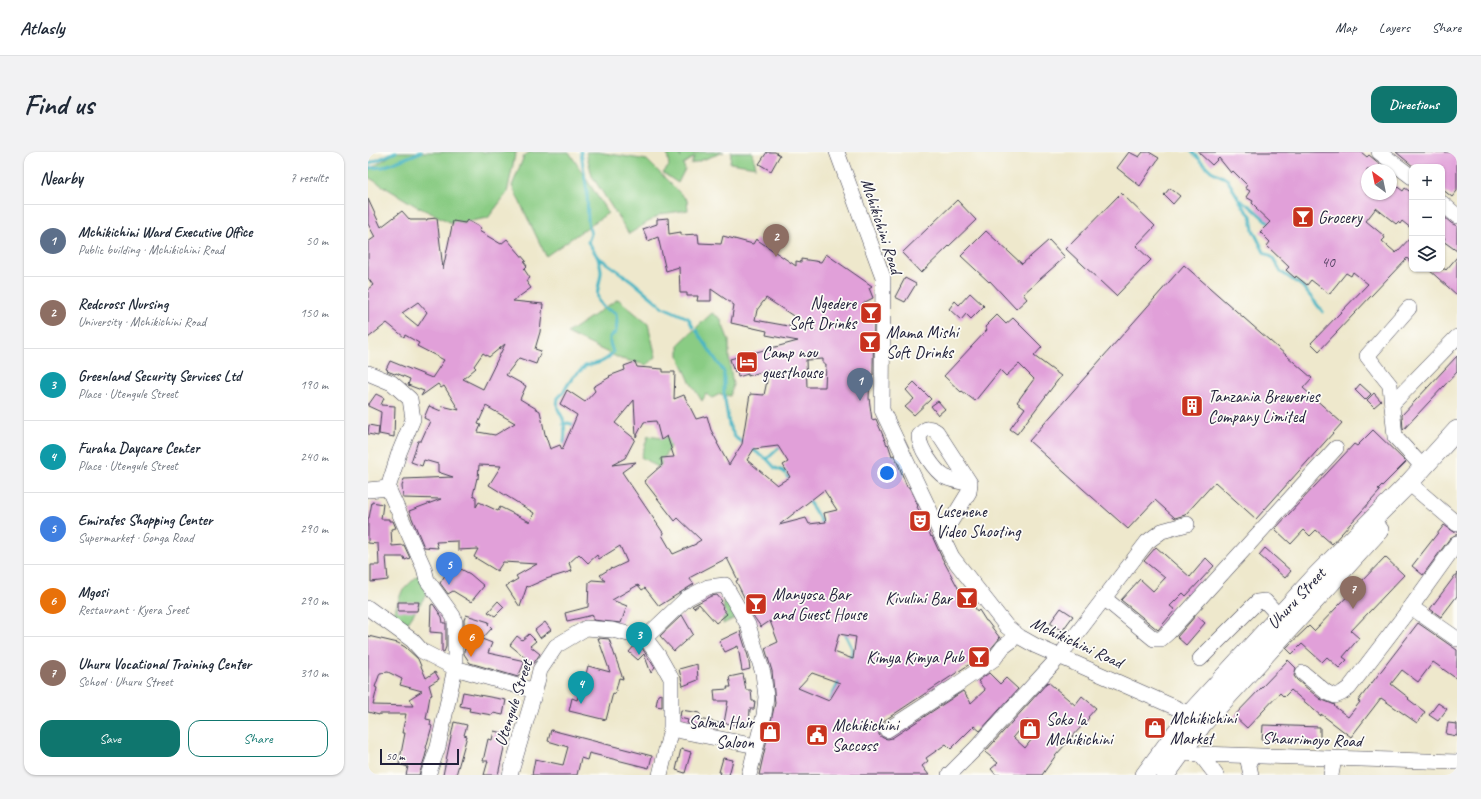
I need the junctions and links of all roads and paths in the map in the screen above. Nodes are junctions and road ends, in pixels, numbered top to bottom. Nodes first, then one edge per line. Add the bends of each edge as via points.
1 (837, 152) edge
2 (1385, 154) edge
3 (1409, 174) edge
4 (1409, 308) dead end
5 (1457, 337) edge
6 (368, 373) edge
7 (1392, 404) junction
8 (1457, 430) edge
9 (1457, 444) edge
10 (1336, 448) dead end
11 (1423, 467) junction
12 (970, 483) dead end
13 (1413, 485) junction
14 (388, 488) junction
15 (368, 490) edge
16 (1187, 524) dead end
17 (1457, 524) edge
18 (942, 536) junction
19 (1457, 543) edge
20 (1104, 598) junction
21 (1410, 607) junction
22 (368, 608) edge
23 (1279, 616) junction
24 (1015, 634) junction
25 (645, 638) junction
26 (1457, 640) edge
27 (1059, 657) junction
28 (1200, 659) dead end
29 (455, 668) junction
30 (1303, 673) dead end
31 (535, 691) junction
32 (1190, 714) junction
33 (671, 729) junction
34 (887, 730) dead end
35 (756, 746) junction
36 (1174, 749) junction
37 (1200, 754) junction
38 (1247, 756) junction
39 (1334, 759) junction
40 (1457, 762) edge
41 (428, 775) edge
42 (510, 775) edge
43 (660, 775) edge
44 (750, 775) edge
45 (948, 775) edge
46 (1145, 775) edge
47 (1165, 775) edge
48 (1216, 775) edge
49 (1251, 775) edge
50 (1331, 775) edge

1 - 18 street, Mchikichini Road via 883,277 882,410
2 - 3 street
4 - 7 street via 1367,356 1390,385
5 - 7 street
6 - 14 street via 392,384 410,399 413,419
7 - 11 street via 1395,437
8 - 11 main road, Uhuru Street
9 - 13 main road, Uhuru Street
10 - 20 street via 1161,639 1154,639
11 - 13 main road, Uhuru Street
12 - 18 street via 969,492
13 - 17 street
13 - 23 main road, Uhuru Street via 1318,574
13 - 36 main road, Uhuru Street via 1204,723
14 - 15 street
14 - 29 street via 427,580 453,616
16 - 20 street via 1162,531 1147,542
18 - 24 street, Mchikichini Road via 952,557
19 - 21 street
20 - 27 street
21 - 26 street
21 - 30 street via 1349,688 1342,693 1334,696 1326,692
22 - 29 street via 412,640 422,651
23 - 28 street via 1265,601 1257,602
23 - 32 main road, Uhuru Street
24 - 27 street, Mchikichini Road
24 - 34 street via 994,659
25 - 31 street, Utengule Street via 612,630 586,628 556,646 540,670
25 - 33 street via 671,678
25 - 35 street via 687,598 708,587 725,585 748,625 763,673 766,697
27 - 32 street, Mchikichini Road
27 - 45 street
29 - 31 street
29 - 41 street via 438,747
31 - 42 street, Utengule Street
32 - 36 main road, Uhuru Street
33 - 35 street
33 - 43 street
35 - 44 street
36 - 37 street, Shaurimoyo Road
36 - 46 main road, Uhuru Street
36 - 47 main road, Uhuru Street
37 - 38 street, Shaurimoyo Road
37 - 48 street
38 - 39 street, Shaurimoyo Road
38 - 49 street
39 - 40 street, Shaurimoyo Road
39 - 50 street

